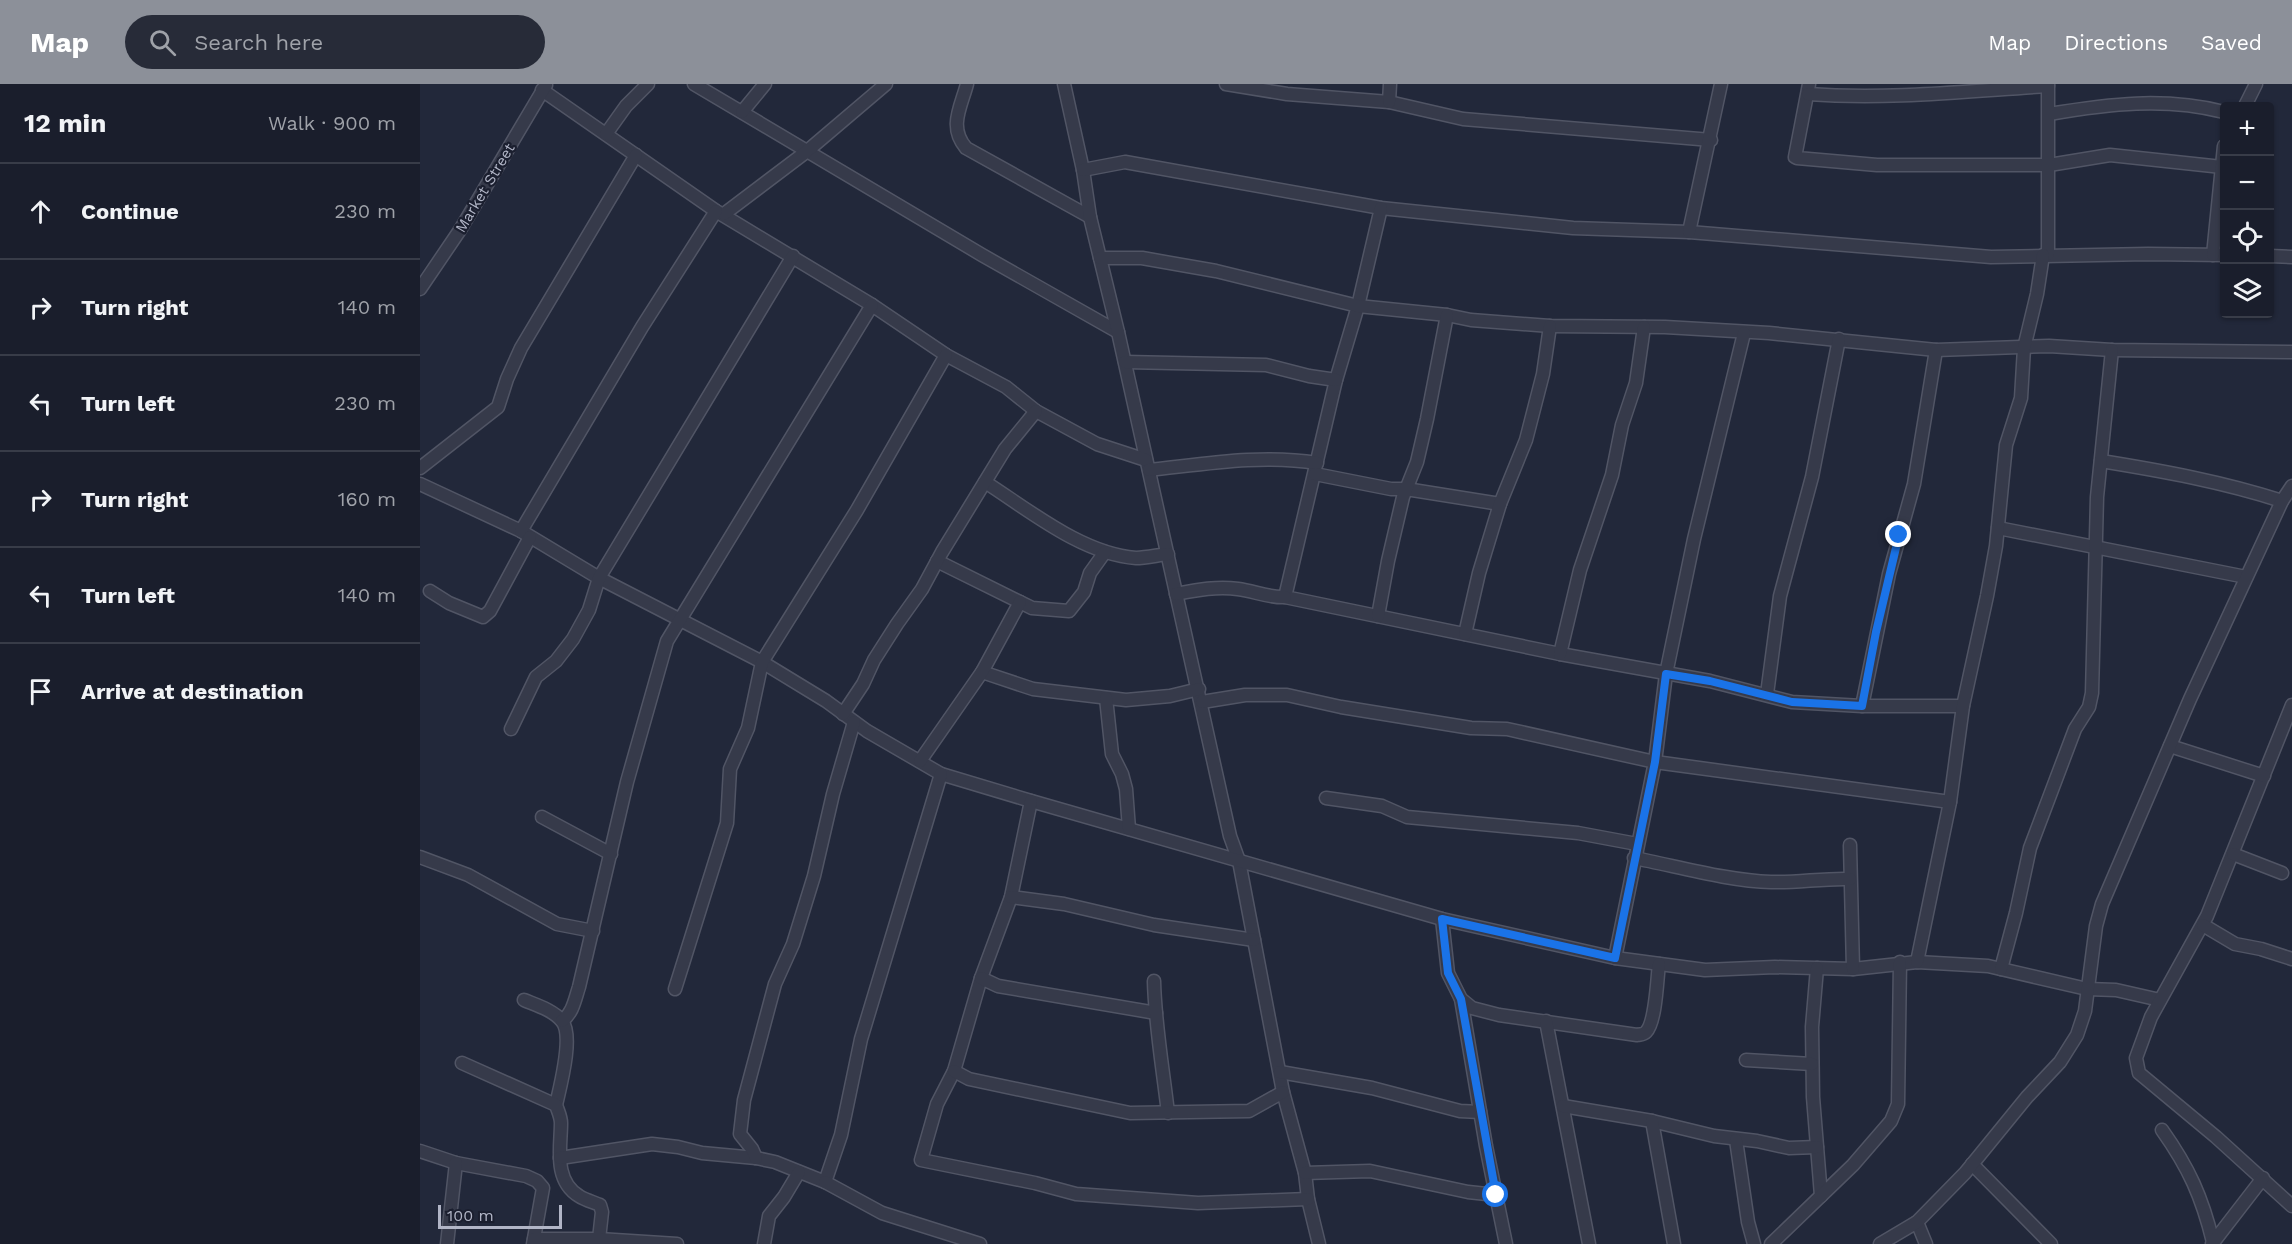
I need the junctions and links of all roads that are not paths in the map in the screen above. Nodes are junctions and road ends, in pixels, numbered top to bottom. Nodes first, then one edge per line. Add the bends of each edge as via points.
1 (648, 84) edge
2 (694, 84) edge
3 (765, 84) edge
4 (886, 84) edge
5 (967, 84) edge
6 (1064, 84) edge
7 (1226, 84) edge
8 (1390, 84) edge
9 (1721, 84) edge
10 (2256, 84) edge
11 (2048, 85) edge
12 (544, 87) edge
13 (1289, 89) edge
14 (1808, 89) edge
15 (1389, 102) junction
16 (2247, 102) edge
17 (2220, 111) edge
18 (742, 112) junction
19 (2049, 114) junction
20 (606, 134) junction
21 (1711, 140) junction
22 (806, 152) junction
23 (636, 155) junction
24 (2049, 165) junction
25 (2220, 167) edge
26 (1083, 170) junction
27 (1381, 208) junction
28 (2221, 210) edge
29 (720, 213) junction
30 (1090, 217) junction
31 (1689, 232) junction
32 (2045, 255) junction
33 (2219, 255) edge
34 (793, 256) junction
35 (2274, 256) edge
36 (2292, 257) edge
37 (1100, 258) junction
38 (420, 289) edge
39 (872, 305) junction
40 (1358, 306) junction
41 (1447, 315) junction
42 (1550, 326) junction
43 (1644, 327) junction
44 (1118, 332) junction
45 (1744, 333) junction
46 (1839, 339) junction
47 (2024, 348) junction
48 (1936, 350) junction
49 (2112, 350) junction
50 (2292, 352) edge
51 (946, 355) junction
52 (1125, 362) junction
53 (1336, 380) junction
54 (1036, 411) junction
55 (2101, 461) junction
56 (1148, 465) junction
57 (420, 468) edge
58 (1316, 468) junction
59 (985, 482) junction
60 (420, 484) edge
61 (2292, 486) edge
62 (1406, 489) junction
63 (2282, 501) junction
64 (1500, 504) junction
65 (1998, 528) junction
66 (525, 534) junction
67 (2096, 547) junction
68 (1105, 552) junction
69 (1168, 554) junction
70 (937, 561) junction
71 (2246, 577) junction
72 (599, 578) junction
73 (430, 591) dead end
74 (1176, 594) junction
75 (1285, 597) junction
76 (1020, 602) junction
77 (1378, 616) junction
78 (678, 620) junction
79 (1465, 634) junction
80 (1560, 654) junction
81 (762, 662) junction
82 (982, 672) junction
83 (1666, 674) junction
84 (1199, 689) junction
85 (1767, 694) junction
86 (1106, 698) junction
87 (1202, 702) junction
88 (2292, 705) edge
89 (1862, 706) junction
90 (1963, 706) junction
91 (843, 714) junction
92 (854, 722) junction
93 (511, 729) dead end
94 (2170, 746) junction
95 (920, 761) junction
96 (1655, 762) junction
97 (940, 774) junction
98 (2264, 776) junction
99 (1326, 798) dead end
100 (1031, 801) junction
101 (1950, 802) junction
102 (542, 817) dead end
103 (1129, 829) junction
104 (1637, 844) junction
105 (1850, 845) dead end
106 (610, 854) junction
107 (2233, 854) junction
108 (420, 857) edge
109 (1634, 858) junction
110 (1239, 861) junction
111 (2282, 873) dead end
112 (1850, 879) junction
113 (1011, 897) junction
114 (1442, 919) junction
115 (2203, 926) junction
116 (593, 931) junction
117 (1254, 940) junction
118 (1615, 958) junction
119 (2292, 959) edge
120 (1900, 962) junction
121 (1917, 962) junction
122 (1659, 964) junction
123 (1817, 968) junction
124 (1853, 969) junction
125 (2001, 969) junction
126 (981, 978) junction
127 (1154, 981) dead end
128 (675, 989) dead end
129 (2088, 989) junction
130 (1461, 999) junction
131 (524, 1000) dead end
132 (2160, 1000) junction
133 (1156, 1013) junction
134 (562, 1021) junction
135 (1546, 1021) junction
136 (1746, 1060) dead end
137 (462, 1063) dead end
138 (1812, 1064) junction
139 (954, 1071) junction
140 (1280, 1072) junction
141 (1283, 1092) junction
142 (556, 1105) junction
143 (1563, 1106) junction
144 (1480, 1112) junction
145 (1168, 1113) junction
146 (1652, 1121) junction
147 (2162, 1130) dead end
148 (1736, 1140) junction
149 (1817, 1147) junction
150 (420, 1151) edge
151 (560, 1158) junction
152 (756, 1158) junction
153 (456, 1163) junction
154 (1972, 1164) junction
155 (799, 1172) junction
156 (1305, 1173) junction
157 (2263, 1178) junction
158 (825, 1182) junction
159 (1496, 1195) junction
160 (1821, 1196) junction
161 (1308, 1199) junction
162 (2292, 1206) edge
163 (1917, 1222) junction
164 (599, 1239) junction
165 (533, 1241) edge
166 (2213, 1243) edge
167 (447, 1244) edge
168 (677, 1244) edge
169 (764, 1244) edge
170 (980, 1244) edge
171 (1319, 1244) edge
172 (1506, 1244) edge
173 (1589, 1244) edge
174 (1674, 1244) edge
175 (1754, 1244) edge
176 (1771, 1244) edge
177 (1880, 1244) edge
178 (1926, 1244) edge
179 (2051, 1244) edge

1 - 20 street
2 - 18 street
3 - 18 street
4 - 22 street
5 - 30 street via 956,122 956,132 966,148
6 - 26 street
7 - 13 street
8 - 15 street
9 - 21 street
10 - 16 street
11 - 14 street via 1854,97
11 - 19 street
12 - 20 street
12 - 38 street, Market Street via 460,230
13 - 15 street
14 - 24 street via 1797,158 1877,165
15 - 21 street via 1463,118
17 - 19 street via 2197,105 2113,104
18 - 22 street
19 - 24 street
20 - 23 street
21 - 31 street
22 - 29 street
22 - 44 street
23 - 29 street
23 - 57 street via 521,348 498,407
24 - 25 street via 2110,155
24 - 32 street
26 - 27 street via 1125,162
26 - 30 street
27 - 31 street via 1573,228
27 - 40 street
28 - 33 street
29 - 34 street
29 - 66 street via 642,327
30 - 37 street
31 - 32 street via 1991,257
32 - 33 street
32 - 47 street
34 - 39 street
34 - 72 street
35 - 36 street
37 - 40 street via 1142,258 1216,271
37 - 44 street
39 - 51 street
39 - 78 street
40 - 41 street
40 - 53 street
41 - 42 street
41 - 62 street via 1417,462
42 - 43 street
42 - 64 street via 1526,440
43 - 45 street
43 - 80 street via 1636,382 1612,475 1580,570
44 - 52 street
45 - 46 street
45 - 83 street
46 - 48 street
46 - 85 street via 1812,477 1780,596
47 - 48 street
47 - 49 street
47 - 65 street via 2021,398 2006,445
48 - 89 street via 1914,484 1876,632
49 - 50 street
49 - 55 street
51 - 54 street via 1006,387
51 - 81 street via 857,510
52 - 53 street via 1266,365
52 - 56 street
53 - 58 street
54 - 56 street via 1097,444
54 - 59 street via 1005,449
55 - 63 street via 2177,473
55 - 67 street
56 - 58 street via 1291,458
56 - 69 street
58 - 62 street via 1391,489
58 - 75 street
59 - 68 street via 1071,537
59 - 70 street
60 - 66 street
61 - 63 street
62 - 64 street
62 - 77 street
63 - 71 street
64 - 79 street
65 - 67 street
65 - 90 street via 1988,596
66 - 72 street
66 - 73 street via 494,603 483,617
67 - 71 street
67 - 125 street via 2089,707 2075,729 2030,848
68 - 69 street via 1137,558
68 - 76 street via 1090,573 1084,592 1069,610 1032,608
69 - 74 street
70 - 76 street
70 - 91 street
71 - 94 street
72 - 78 street
72 - 93 street via 589,610 573,639 556,661 536,677
74 - 75 street via 1215,587
74 - 84 street
75 - 77 street
76 - 82 street
77 - 79 street
78 - 81 street
78 - 106 street via 660,662
79 - 80 street
80 - 83 street
81 - 91 street
81 - 128 street via 748,728 730,769 728,823
82 - 86 street via 1033,689
82 - 95 street
83 - 85 street
83 - 96 street
84 - 86 street via 1170,696
84 - 87 street
85 - 89 street via 1792,702
86 - 103 street via 1112,754 1126,789
87 - 96 street via 1245,695 1287,695 1459,726 1507,729
87 - 110 street via 1230,836
88 - 98 street
89 - 90 street
90 - 101 street
91 - 92 street
92 - 95 street
92 - 152 street via 813,876 793,944 775,984 744,1100 740,1134
94 - 98 street
94 - 129 street via 2103,904 2096,926
95 - 97 street
96 - 101 street
96 - 104 street
97 - 100 street
97 - 158 street via 861,1039 841,1135
98 - 107 street
99 - 104 street via 1382,806 1407,817 1578,833
100 - 103 street
100 - 113 street
101 - 121 street
102 - 106 street
103 - 110 street
104 - 109 street
105 - 112 street
106 - 116 street
107 - 111 street
107 - 115 street
108 - 116 street via 468,874 557,924
109 - 112 street via 1770,882
109 - 118 street
110 - 114 street
110 - 117 street
112 - 124 street
113 - 117 street
113 - 126 street
114 - 118 street
114 - 130 street via 1448,973
115 - 119 street via 2235,944
115 - 132 street
116 - 134 street via 573,1007
117 - 140 street
118 - 122 street
120 - 121 street
120 - 124 street
120 - 160 street via 1898,1104 1884,1130
121 - 125 street
122 - 123 street via 1705,970
122 - 135 street via 1652,1020 1642,1034
123 - 124 street
123 - 138 street
125 - 129 street
126 - 133 street via 998,986
126 - 139 street
127 - 133 street
129 - 132 street via 2116,990
129 - 154 street via 2077,1035 2060,1062
130 - 135 street via 1472,1008 1499,1015
130 - 144 street
131 - 134 street
132 - 157 street via 2136,1058 2139,1073
133 - 145 street
134 - 142 street via 567,1033
135 - 143 street
136 - 138 street
137 - 142 street
138 - 149 street
139 - 145 street via 969,1079 1130,1113
139 - 161 street via 937,1104 922,1161 1076,1194 1198,1203
140 - 141 street
140 - 144 street
141 - 145 street via 1249,1112
141 - 156 street
142 - 151 street via 561,1121
143 - 146 street
143 - 173 street
144 - 159 street
146 - 148 street
146 - 174 street
147 - 166 street via 2185,1162 2204,1206
148 - 149 street via 1789,1148
148 - 175 street
149 - 160 street
150 - 153 street
151 - 152 street via 652,1144
151 - 164 street via 567,1185 578,1196 600,1205
152 - 155 street
153 - 165 street via 537,1181 543,1188
153 - 167 street
154 - 163 street
154 - 179 street
155 - 158 street
155 - 169 street via 770,1216
156 - 159 street via 1370,1171
156 - 161 street
157 - 162 street
157 - 166 street
158 - 170 street via 882,1213
159 - 172 street
160 - 176 street
161 - 171 street
163 - 177 street
163 - 178 street
164 - 165 street
164 - 168 street

